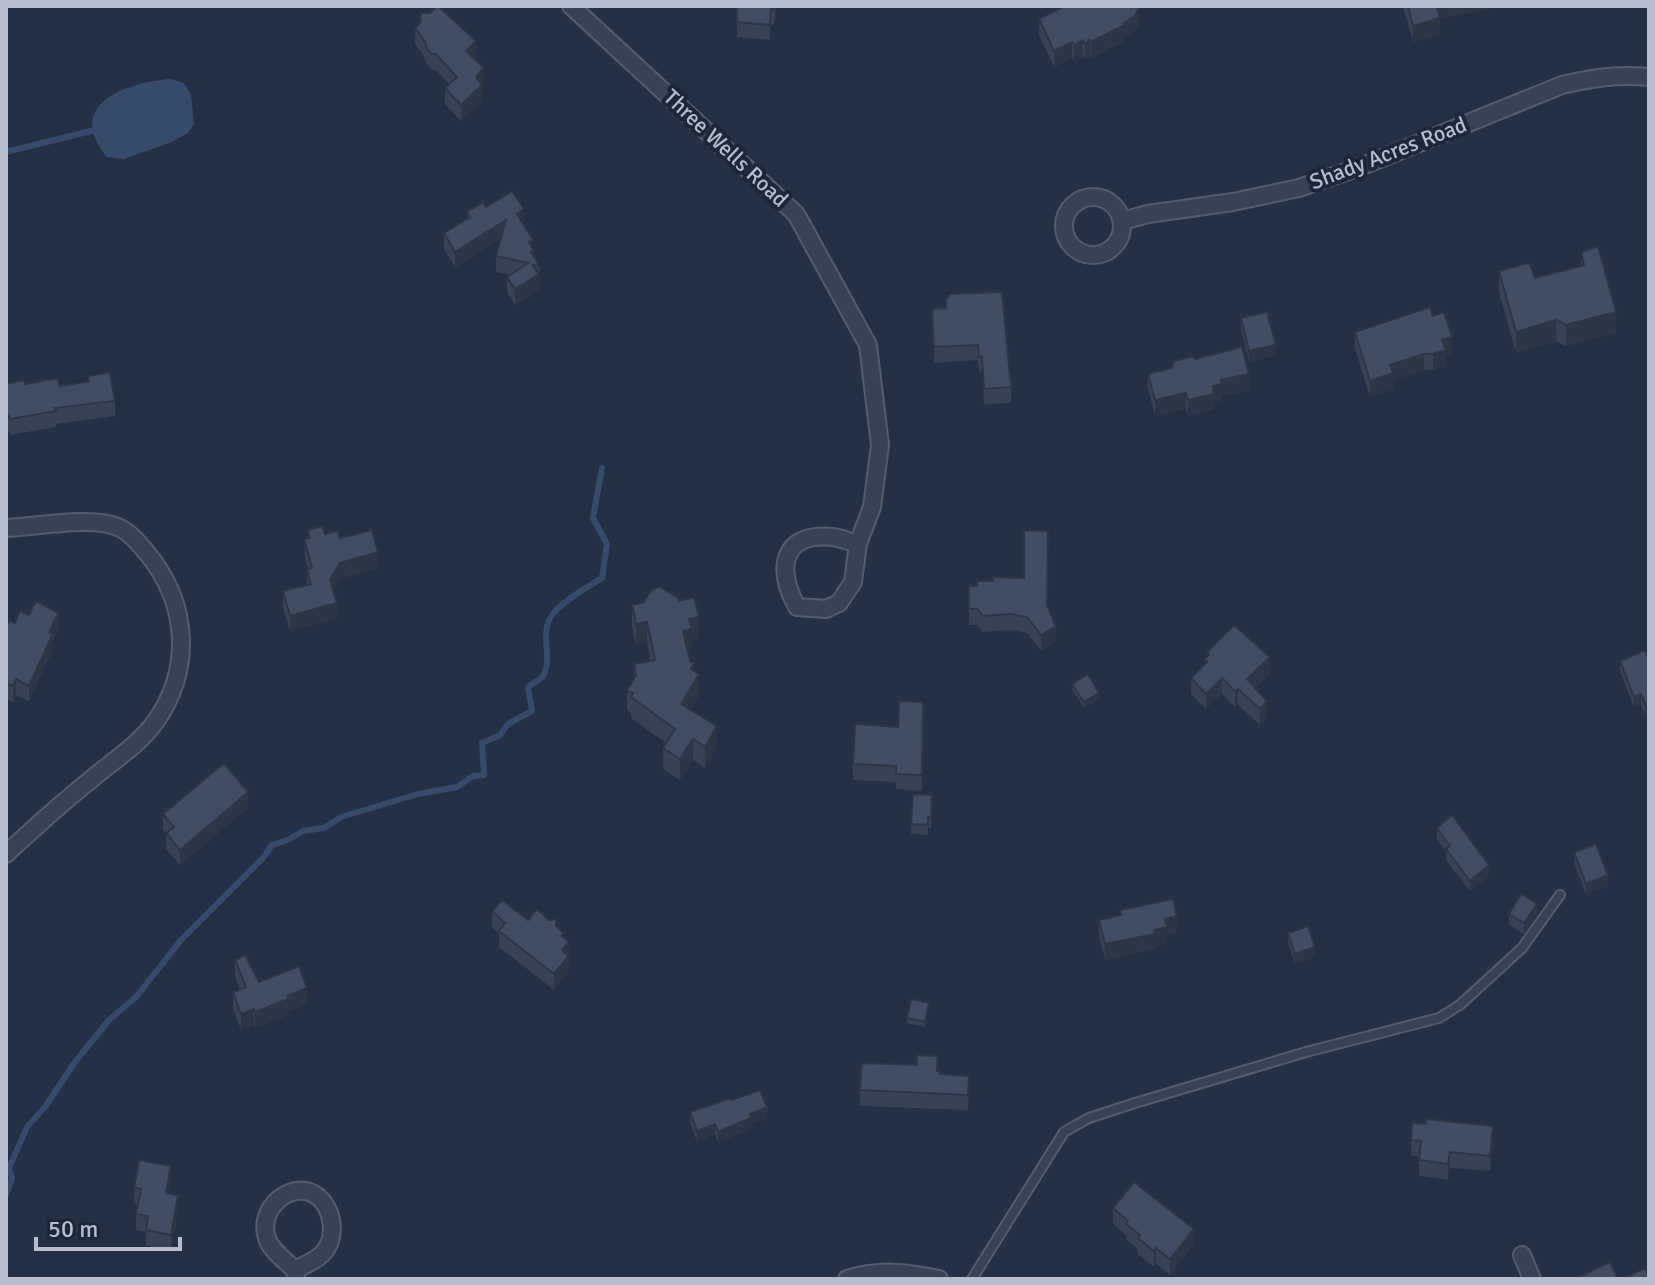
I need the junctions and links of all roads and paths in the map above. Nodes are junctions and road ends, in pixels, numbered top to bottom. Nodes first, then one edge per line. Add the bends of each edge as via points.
1 (571, 6) edge
2 (1649, 77) edge
3 (1122, 221) dead end
4 (6, 528) edge
5 (858, 544) junction
6 (6, 854) edge
7 (1560, 895) dead end
8 (1522, 1255) dead end
9 (295, 1274) edge
10 (847, 1279) edge
11 (939, 1279) edge
12 (972, 1279) edge
13 (1532, 1279) edge

1 - 5 street, Three Wells Road via 796,214 868,345 880,445 872,507
2 - 3 street, Shady Acres Road via 1597,77 1562,85 1299,188
4 - 6 street via 94,523 120,528 168,584 181,632 176,679 154,724
5 - 5 street, Three Wells Road via 834,537 804,540 790,551 783,569 797,607 826,609 839,603 853,582
7 - 12 lane via 1522,948 1439,1018 1135,1103 1064,1132
8 - 13 street
9 - 9 street via 274,1251 263,1224 274,1202 303,1192 328,1210 331,1239 323,1253
10 - 11 street via 869,1272

